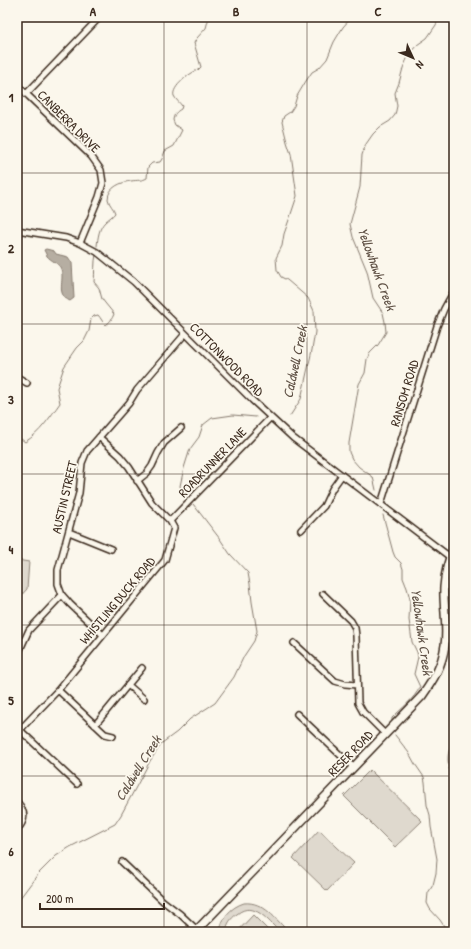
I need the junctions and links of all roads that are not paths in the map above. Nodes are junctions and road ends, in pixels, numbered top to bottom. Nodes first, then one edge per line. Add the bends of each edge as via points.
1 (98, 17) edge
2 (17, 85) edge
3 (26, 94) junction
4 (17, 230) edge
5 (80, 243) junction
6 (454, 291) edge
7 (185, 334) junction
8 (17, 377) edge
9 (27, 383) dead end
10 (270, 418) junction
11 (181, 428) dead end
12 (99, 437) junction
13 (342, 475) junction
14 (137, 481) junction
15 (382, 504) junction
16 (170, 522) junction
17 (301, 530) dead end
18 (69, 532) junction
19 (454, 548) edge
20 (111, 549) dead end
21 (452, 558) edge
22 (323, 594) dead end
23 (62, 595) junction
24 (103, 635) junction
25 (294, 643) dead end
26 (17, 656) edge
27 (142, 668) dead end
28 (128, 685) junction
29 (357, 685) junction
30 (58, 690) junction
31 (144, 699) dead end
32 (297, 714) dead end
33 (95, 725) junction
34 (18, 732) edge
35 (385, 734) junction
36 (113, 736) dead end
37 (353, 767) junction
38 (77, 784) dead end
39 (17, 802) edge
40 (17, 830) edge
41 (122, 862) dead end
42 (197, 931) edge

1 - 3 street
2 - 3 street, CANBERRA DRIVE
3 - 5 street, CANBERRA DRIVE via 91,156 100,170 103,183
4 - 5 street, COTTONWOOD ROAD via 66,238
5 - 7 street, COTTONWOOD ROAD via 97,252 134,282
6 - 15 street, RANSOM ROAD via 437,326
7 - 10 street, COTTONWOOD ROAD
7 - 12 street, AUSTIN STREET
8 - 9 street
10 - 13 street, COTTONWOOD ROAD
10 - 16 street, ROADRUNNER LANE
11 - 14 street via 164,443 152,466
12 - 14 street via 120,456
12 - 18 street, AUSTIN STREET via 87,451 82,463 79,493
13 - 15 street, COTTONWOOD ROAD
13 - 17 street via 324,506
14 - 16 street via 152,504
15 - 21 street, COTTONWOOD ROAD
16 - 24 street, WHISTLING DUCK ROAD via 174,528 165,560
18 - 20 street
18 - 23 street, AUSTIN STREET via 58,570 58,584
19 - 21 main road, RESER ROAD
21 - 35 main road, RESER ROAD via 446,572 444,588 445,644 437,672 422,696
22 - 29 street via 355,628
23 - 24 street
23 - 26 street via 28,630
24 - 30 street, WHISTLING DUCK ROAD
25 - 29 street via 335,681
27 - 28 street
28 - 31 street
28 - 33 street
29 - 35 street via 358,703 363,712
30 - 33 street
30 - 34 street, WHISTLING DUCK ROAD
32 - 37 street
33 - 36 street via 105,734
34 - 38 street
35 - 37 main road, RESER ROAD
37 - 42 main road, RESER ROAD
39 - 40 street via 22,807 24,816
41 - 42 street

